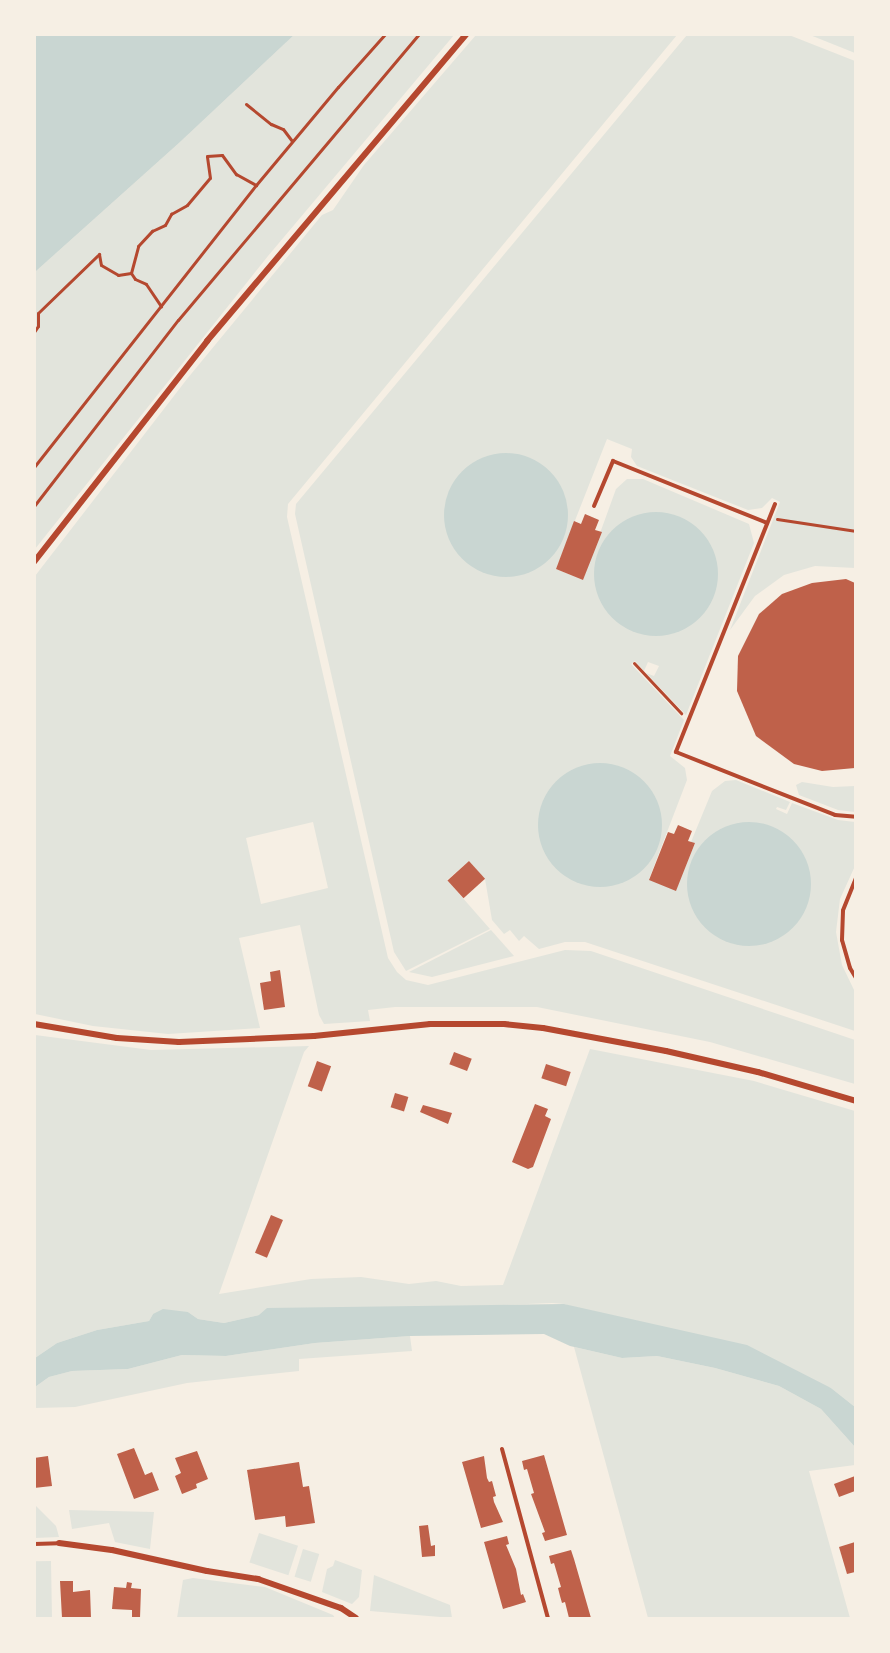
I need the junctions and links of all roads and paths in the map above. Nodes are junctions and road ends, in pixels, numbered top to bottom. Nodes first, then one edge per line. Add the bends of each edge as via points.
1 (385, 34) edge
2 (419, 34) edge
3 (466, 34) edge
4 (246, 104) dead end
5 (292, 141) junction
6 (256, 185) junction
7 (131, 273) junction
8 (161, 306) junction
9 (34, 332) edge
10 (34, 467) edge
11 (775, 504) dead end
12 (34, 506) edge
13 (594, 506) dead end
14 (774, 518) dead end
15 (767, 523) junction
16 (855, 531) edge
17 (34, 562) edge
18 (633, 663) dead end
19 (688, 721) junction
20 (855, 817) edge
21 (855, 878) edge
22 (855, 978) edge
23 (34, 1024) edge
24 (855, 1101) edge
25 (502, 1449) dead end
26 (59, 1543) joint
27 (34, 1544) edge
28 (356, 1618) edge
29 (548, 1618) edge

1 - 5 path
2 - 12 path via 178,320
3 - 17 street via 207,341
4 - 5 path via 283,129
5 - 6 path
6 - 7 path via 236,174 222,155 207,156 210,178 187,205 171,214 165,225 152,231 138,246
6 - 8 path
7 - 8 path via 147,284
7 - 9 path via 118,275 101,265 99,254 38,313
8 - 10 path
11 - 15 lane
13 - 15 lane via 613,461
14 - 16 path
15 - 19 lane
18 - 19 path
19 - 20 lane via 676,752 835,815
21 - 22 lane via 843,911 842,940
23 - 24 street via 117,1038 179,1042 314,1036 430,1024 514,1025 666,1051 758,1072
25 - 29 lane
26 - 27 lane
26 - 28 street via 258,1579 341,1608

